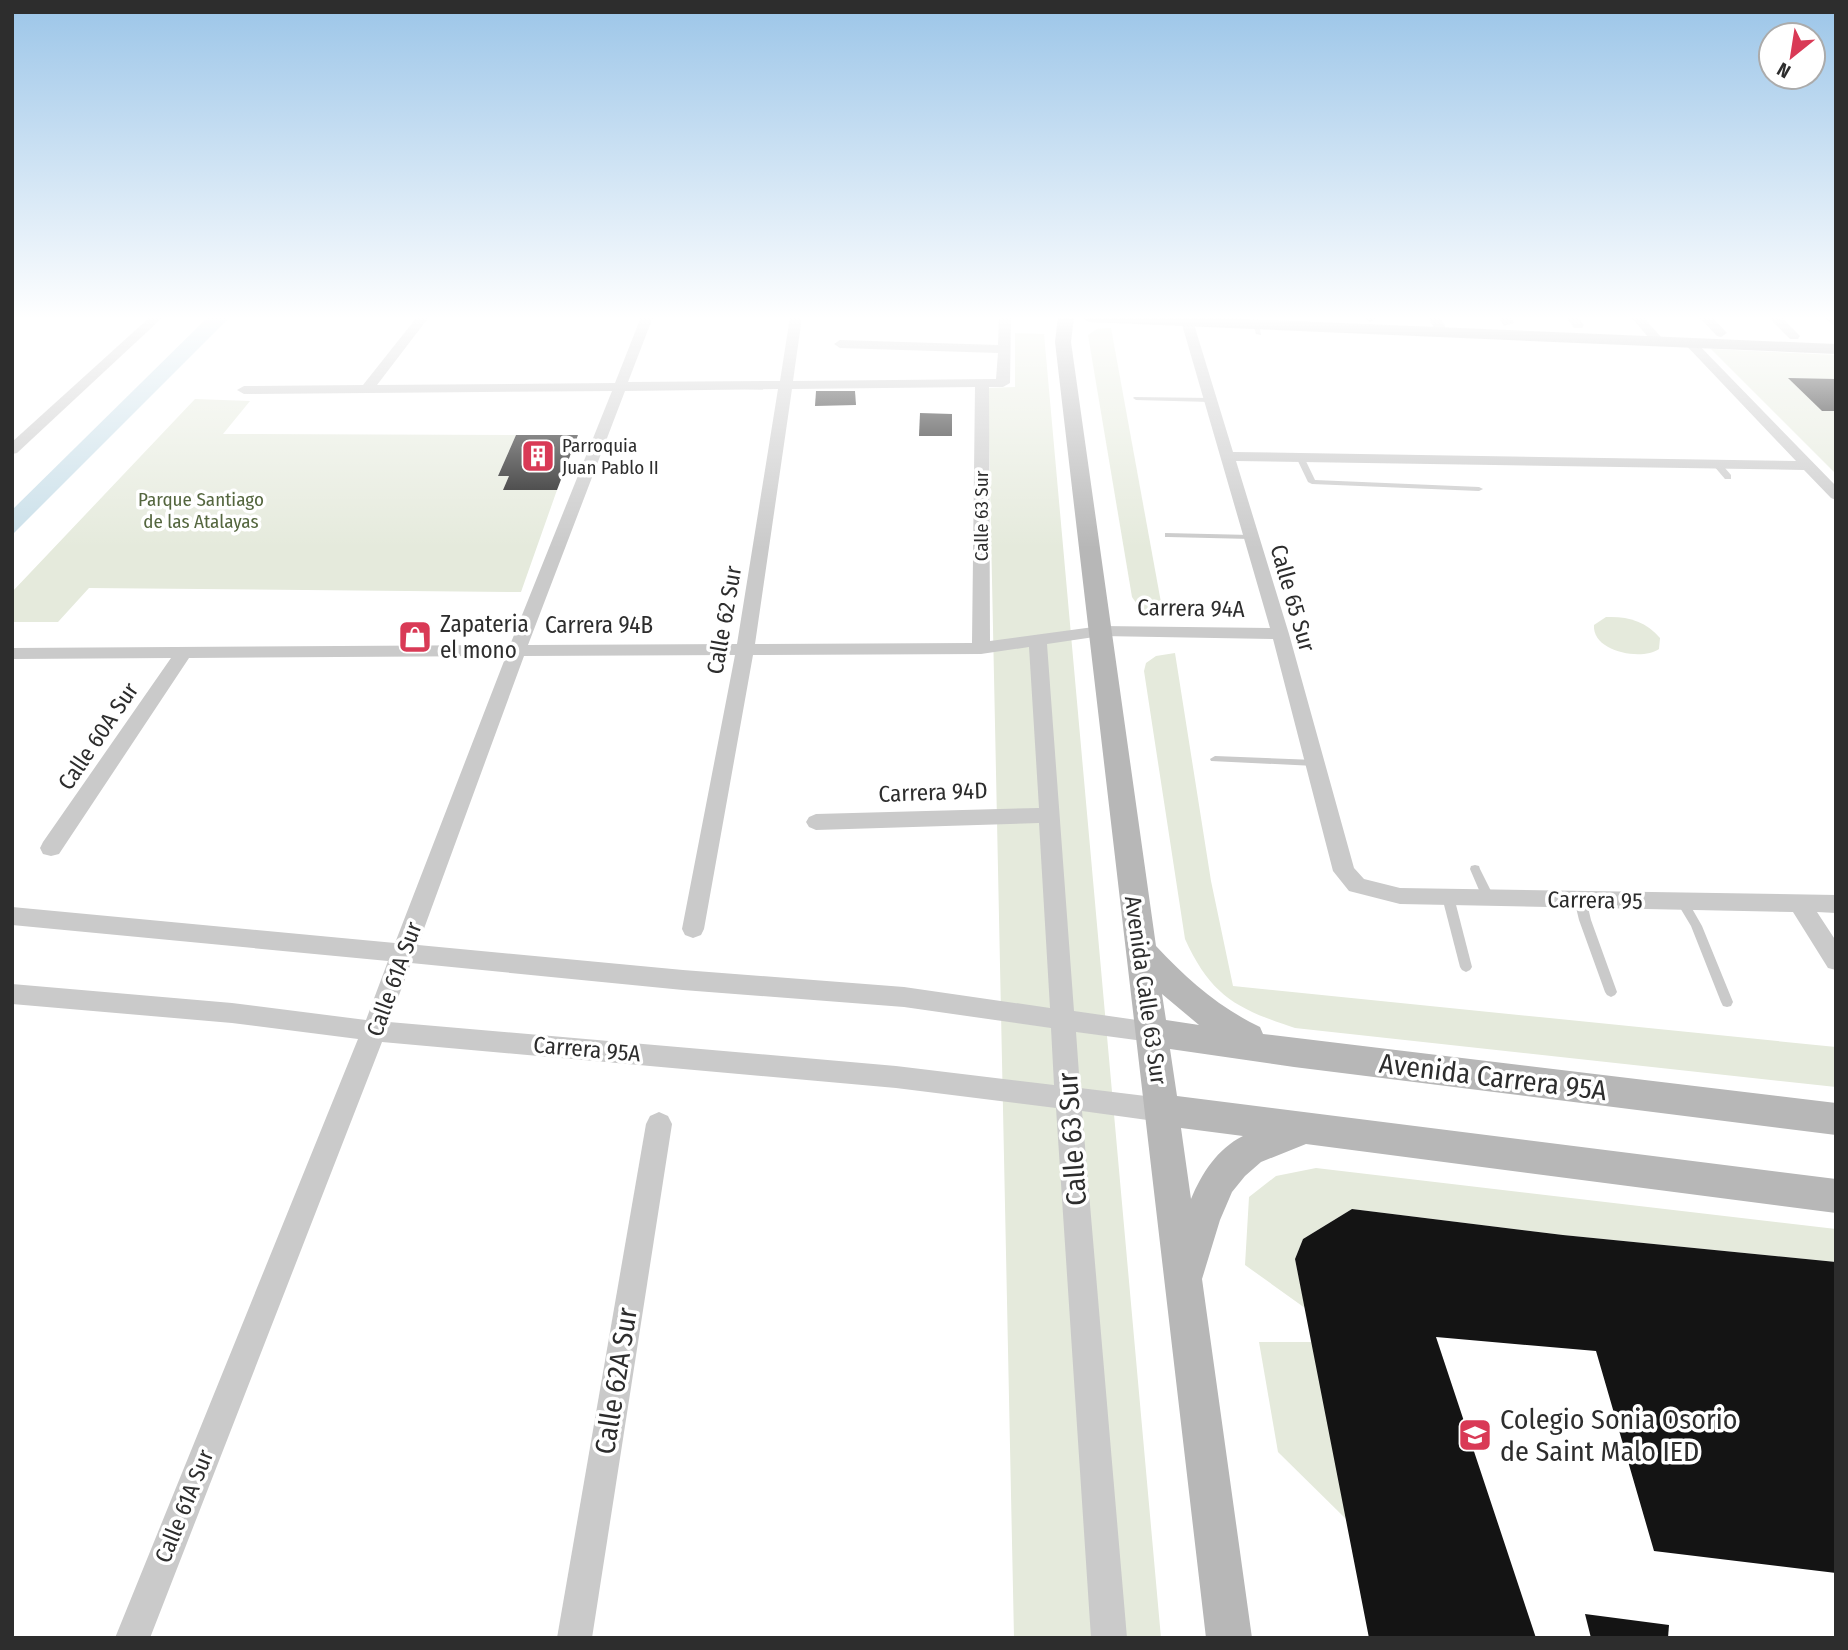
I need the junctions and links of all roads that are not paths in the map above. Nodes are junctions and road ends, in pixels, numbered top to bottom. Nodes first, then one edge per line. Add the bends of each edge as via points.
1 (73, 394) edge
2 (617, 394) edge
3 (786, 394) edge
4 (982, 394) edge
5 (1069, 394) edge
6 (1209, 394) edge
7 (1738, 394) edge
8 (1136, 398) dead end
9 (1211, 400) junction
10 (12, 450) edge
11 (1227, 456) junction
12 (1300, 457) junction
13 (1716, 463) junction
14 (1807, 466) junction
15 (1727, 477) dead end
16 (1479, 489) dead end
17 (1836, 495) edge
18 (1168, 535) dead end
19 (1251, 537) junction
20 (1101, 631) junction
21 (1280, 634) junction
22 (1038, 640) junction
23 (981, 648) junction
24 (745, 649) junction
25 (517, 650) junction
26 (184, 652) junction
27 (13, 653) edge
28 (1215, 759) dead end
29 (1315, 763) junction
30 (1050, 815) junction
31 (816, 822) dead end
32 (51, 848) dead end
33 (1475, 869) dead end
34 (1357, 885) joint
35 (1448, 897) junction
36 (1488, 897) junction
37 (1580, 899) junction
38 (1682, 901) junction
39 (1799, 903) junction
40 (1836, 904) edge
41 (12, 916) edge
42 (693, 929) dead end
43 (1139, 948) junction
44 (403, 953) junction
45 (1836, 961) edge
46 (1466, 967) dead end
47 (1611, 992) dead end
48 (12, 994) edge
49 (1727, 1002) dead end
50 (1063, 1019) junction
51 (374, 1031) junction
52 (1151, 1032) junction
53 (1294, 1053) junction
54 (1069, 1098) junction
55 (1162, 1110) junction
56 (1836, 1119) edge
57 (659, 1124) dead end
58 (1310, 1129) junction
59 (1836, 1196) edge
60 (1185, 1282) junction
61 (132, 1638) edge
62 (574, 1638) edge
63 (1109, 1638) edge
64 (1229, 1638) edge

1 - 10 street
2 - 25 street, Calle 61A Sur
3 - 24 street, Calle 62 Sur
4 - 23 street, Calle 63 Sur
5 - 20 main road, Avenida Calle 63 Sur
6 - 9 street, Calle 65 Sur
7 - 14 street
8 - 9 lane
9 - 11 street, Calle 65 Sur
11 - 12 street
11 - 19 street, Calle 65 Sur
12 - 13 street
12 - 16 lane via 1312,482
13 - 14 street
13 - 15 lane
14 - 17 street
18 - 19 lane
19 - 21 street, Calle 65 Sur
20 - 21 street, Carrera 94A
20 - 22 street, Carrera 94B
20 - 43 main road, Avenida Calle 63 Sur
21 - 29 street, Calle 65 Sur
22 - 23 street, Carrera 94B
22 - 30 street, Calle 63 Sur
23 - 24 street, Carrera 94B
24 - 25 street, Carrera 94B
24 - 42 street, Calle 62 Sur
25 - 26 street, Carrera 94B
25 - 44 street, Calle 61A Sur
26 - 27 street, Carrera 94B
26 - 32 street, Calle 60A Sur
28 - 29 lane
29 - 34 street, Calle 65 Sur via 1344,871
30 - 31 street, Carrera 94D
30 - 50 street, Calle 63 Sur
33 - 36 lane
34 - 35 street, Carrera 95 via 1399,896
35 - 36 street, Carrera 95
35 - 46 lane
36 - 37 street, Carrera 95
37 - 38 street, Carrera 95
37 - 47 lane
38 - 39 street, Carrera 95
38 - 49 lane
39 - 40 street, Carrera 95
39 - 45 street
41 - 44 street
43 - 52 main road, Avenida Calle 63 Sur
43 - 53 main road via 1186,999 1220,1024
44 - 50 street via 904,997
44 - 51 street, Calle 61A Sur
48 - 51 street, Carrera 95A
50 - 52 street
50 - 54 street, Calle 63 Sur
51 - 54 street, Carrera 95A via 883,1076
51 - 61 street, Calle 61A Sur
52 - 53 main road, Avenida Carrera 95A
52 - 55 main road, Avenida Calle 63 Sur
53 - 56 main road, Avenida Carrera 95A
54 - 55 street, Carrera 95A
54 - 63 street, Calle 63 Sur
55 - 58 main road
55 - 60 main road, Avenida Calle 63 Sur
57 - 62 street, Calle 62A Sur
58 - 59 main road
58 - 60 main road via 1258,1143 1234,1160 1201,1214
60 - 64 main road, Avenida Calle 63 Sur

